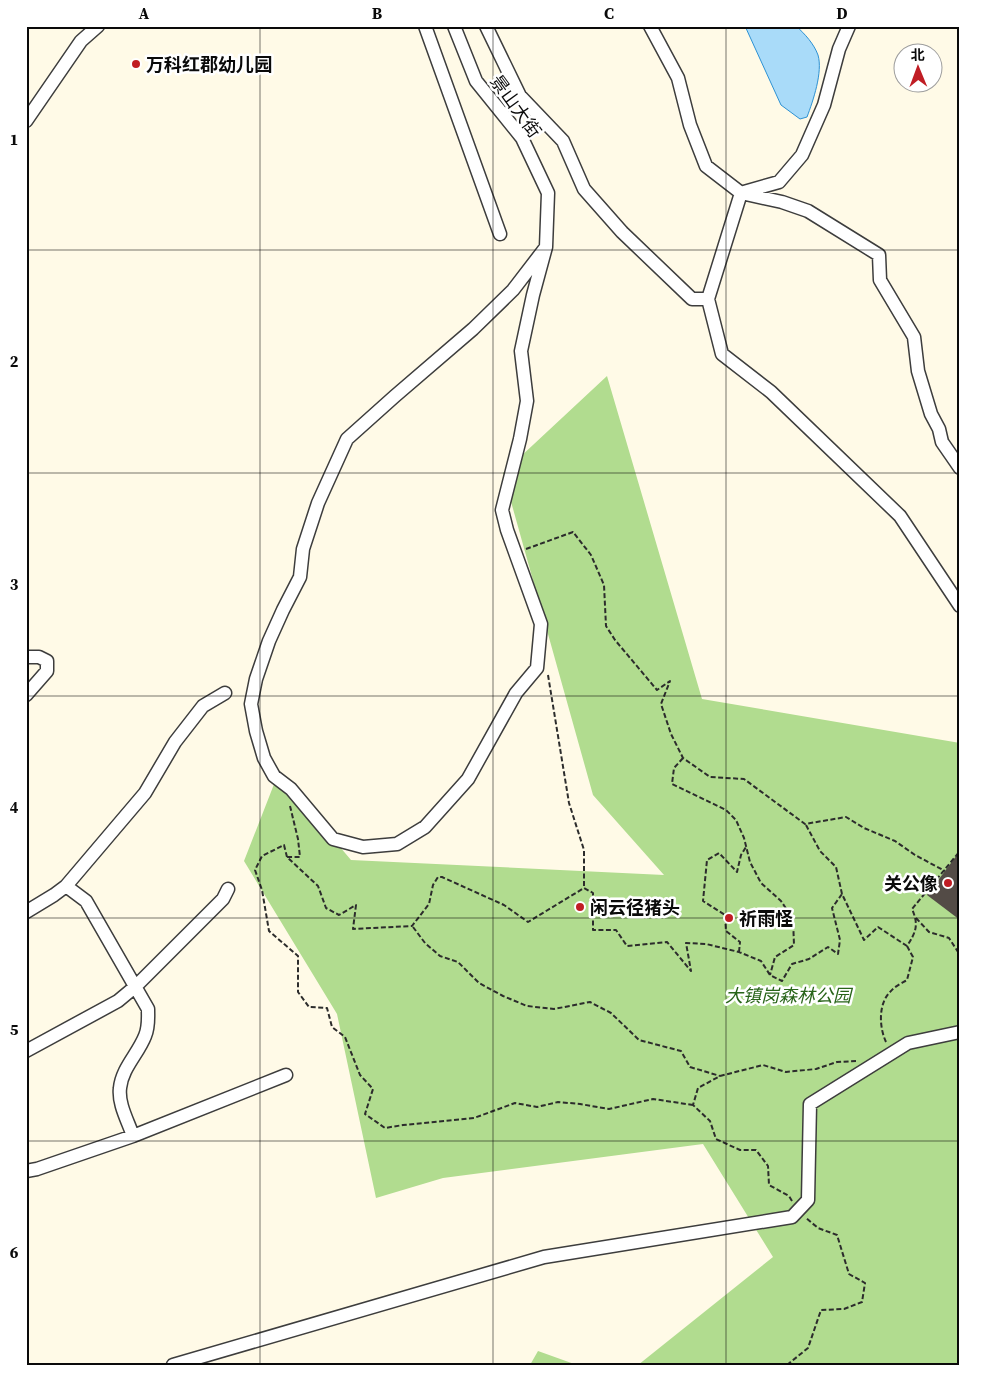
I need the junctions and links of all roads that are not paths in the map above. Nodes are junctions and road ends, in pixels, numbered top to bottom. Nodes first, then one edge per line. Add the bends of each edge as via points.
1 (98, 26) edge
2 (425, 26) edge
3 (454, 26) edge
4 (486, 26) edge
5 (650, 26) edge
6 (849, 26) edge
7 (26, 121) edge
8 (741, 193) junction
9 (500, 234) dead end
10 (546, 247) junction
11 (708, 299) junction
12 (960, 468) edge
13 (960, 606) edge
14 (26, 657) edge
15 (225, 693) dead end
16 (26, 695) edge
17 (66, 886) junction
18 (228, 889) dead end
19 (26, 912) edge
20 (136, 986) junction
21 (960, 1032) edge
22 (26, 1051) edge
23 (286, 1075) dead end
24 (133, 1136) junction
25 (26, 1171) edge
26 (173, 1365) edge

1 - 7 street via 81,40
2 - 9 street
3 - 10 street, 景山大街 via 476,81 522,138 548,194
4 - 11 street via 520,96 563,141 584,189 622,232 692,299
5 - 8 street via 678,78 690,125 706,166
6 - 8 street via 839,49 824,105 802,154 779,182
8 - 11 street
8 - 12 street via 808,210 880,255 880,280 914,337 918,371 932,414 942,442
10 - 10 street, 景山大街 via 513,290 473,329 347,439 318,504 303,549 300,577 269,641 251,704 264,758 274,776 291,789 333,839 363,848 396,844 425,827 468,779 516,693 537,668 541,624 502,510 527,401 521,351
11 - 13 street via 722,354 770,392 900,516
14 - 16 street via 47,661 47,671
15 - 17 street via 203,706 175,742 145,793
17 - 19 street
17 - 20 street via 86,901
18 - 20 street via 223,899
20 - 22 street via 118,1001
20 - 24 street via 148,1009 148,1024 145,1036 123,1073 120,1088 120,1101
21 - 26 street via 908,1043 810,1104 808,1200 792,1217 544,1257
23 - 24 street
24 - 25 street

